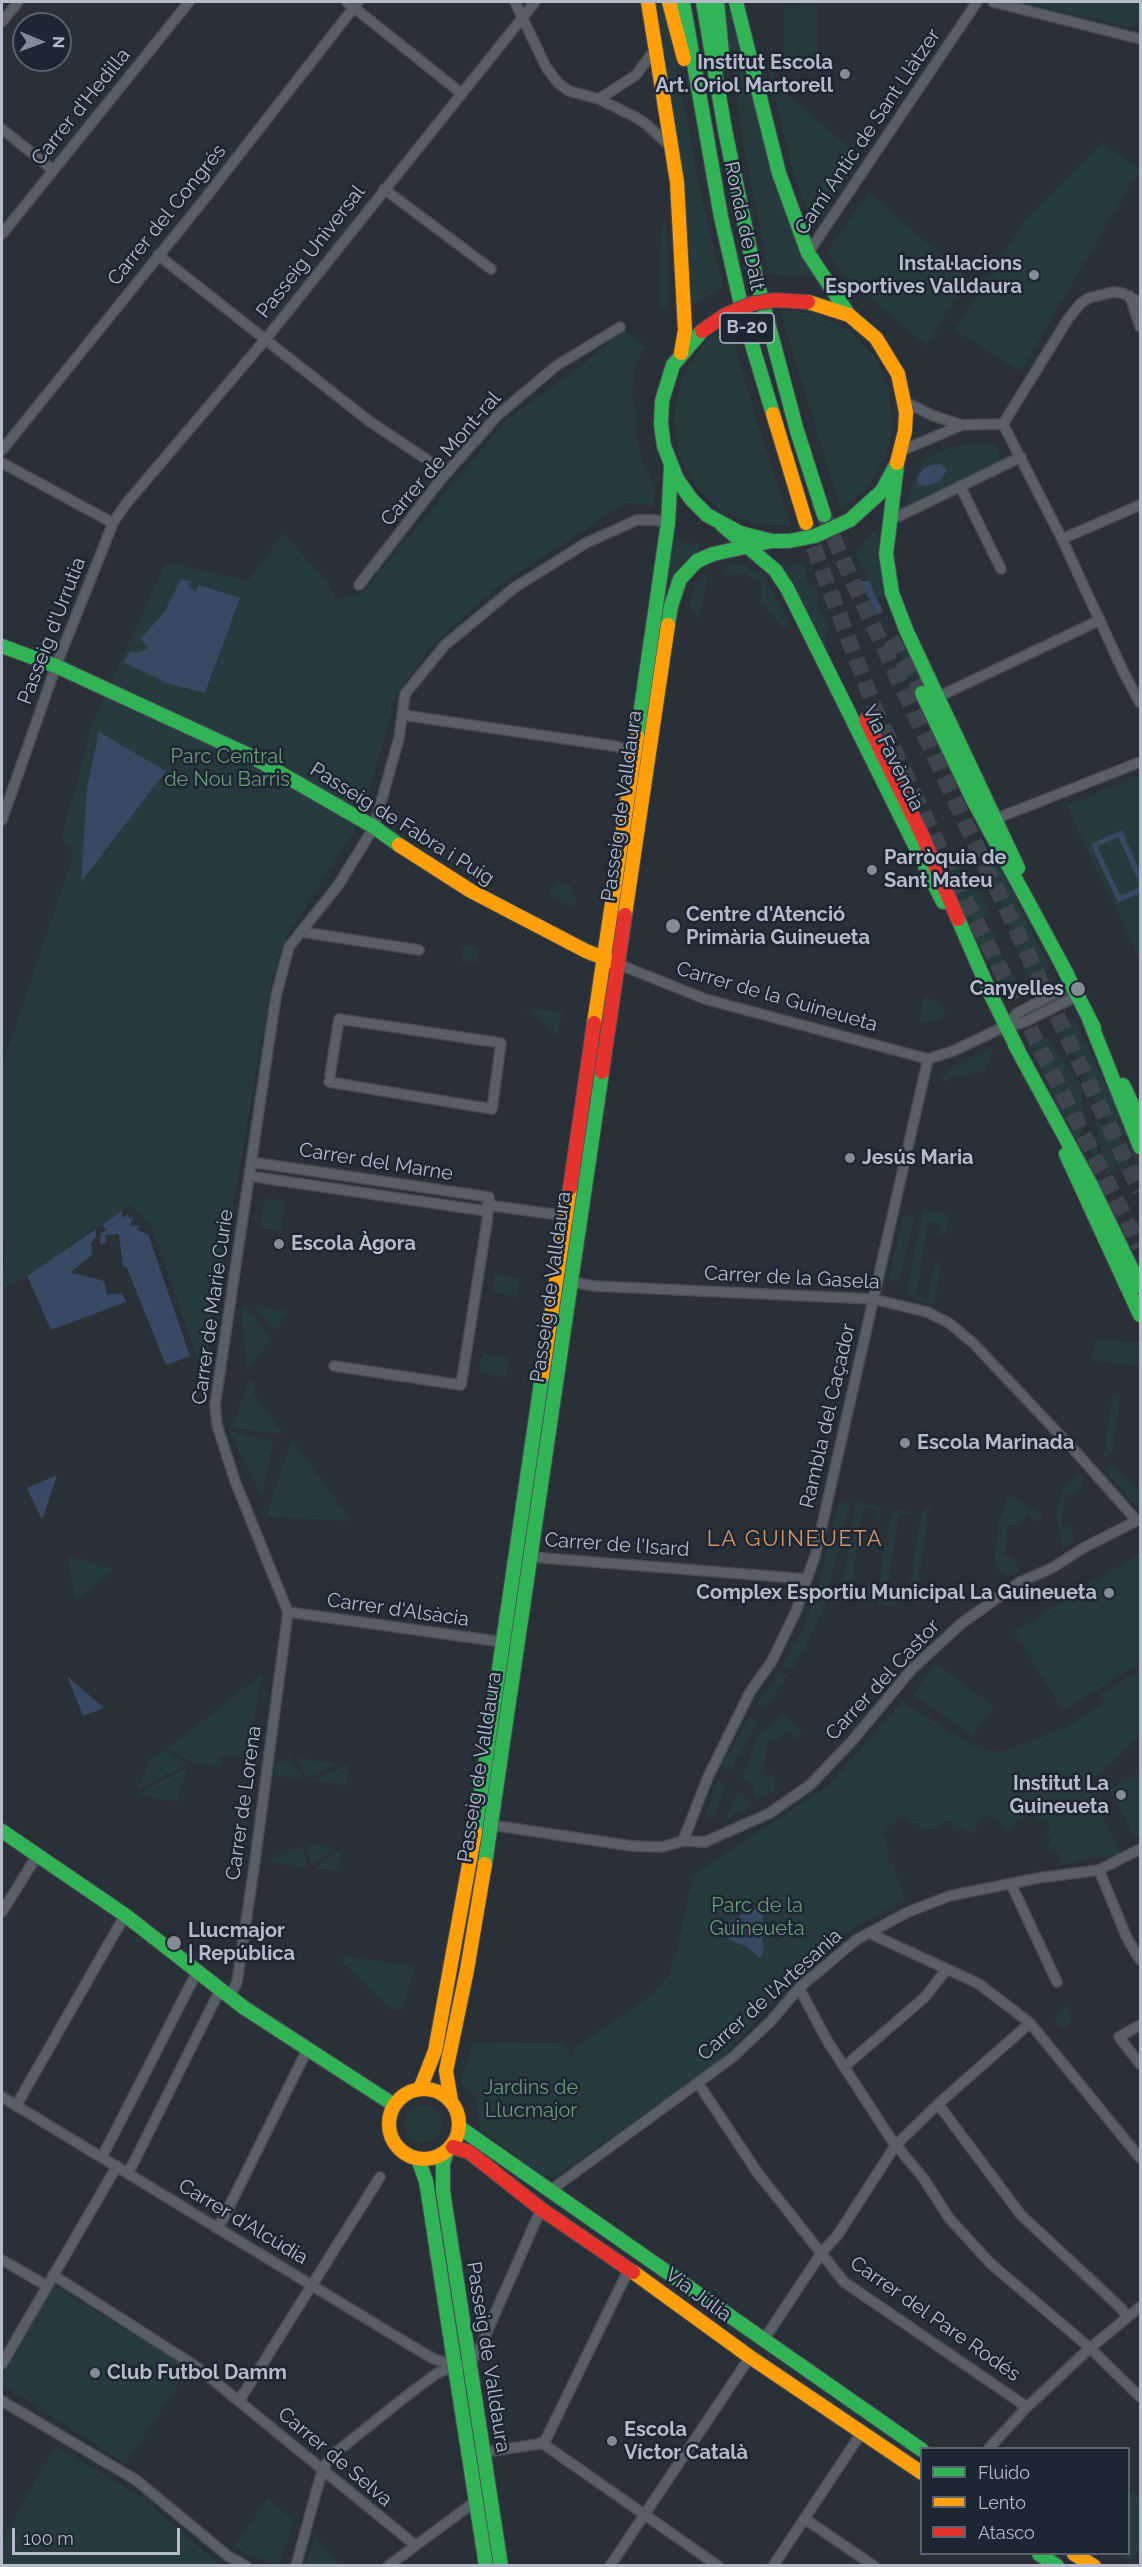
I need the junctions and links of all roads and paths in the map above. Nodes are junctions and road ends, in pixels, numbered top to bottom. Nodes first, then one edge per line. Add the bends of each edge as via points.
1 (18, 2) edge
2 (189, 2) edge
3 (515, 2) edge
4 (535, 2) edge
5 (648, 2) edge
6 (669, 2) edge
7 (683, 2) edge
8 (703, 2) edge
9 (717, 2) edge
10 (736, 2) edge
11 (977, 2) edge
12 (993, 2) edge
13 (353, 3) edge
14 (522, 19) junction
15 (2, 22) edge
16 (1140, 39) edge
17 (656, 48) junction
18 (461, 93) junction
19 (599, 99) junction
20 (703, 117) junction
21 (2, 129) edge
22 (725, 130) junction
23 (674, 150) junction
24 (53, 170) junction
25 (384, 189) junction
26 (2, 234) edge
27 (808, 253) junction
28 (159, 255) junction
29 (491, 269) dead end
30 (1130, 296) junction
31 (1140, 302) edge
32 (849, 315) junction
33 (620, 327) dead end
34 (1140, 327) edge
35 (265, 340) junction
36 (681, 353) junction
37 (905, 402) junction
38 (1003, 424) junction
39 (962, 425) junction
40 (2, 450) edge
41 (902, 451) junction
42 (1021, 457) junction
43 (2, 463) edge
44 (897, 465) junction
45 (671, 467) junction
46 (447, 473) junction
47 (960, 486) junction
48 (1140, 505) edge
49 (824, 515) tunnel mouth
50 (889, 521) junction
51 (113, 523) junction
52 (668, 523) junction
53 (806, 523) tunnel mouth
54 (722, 525) junction
55 (1062, 539) junction
56 (772, 541) junction
57 (746, 548) junction
58 (1001, 568) dead end
59 (359, 585) dead end
60 (1100, 620) junction
61 (2, 646) edge
62 (56, 666) junction
63 (922, 693) tunnel mouth
64 (938, 697) junction
65 (1140, 703) edge
66 (403, 715) junction
67 (866, 720) dead end
68 (634, 750) junction
69 (1140, 762) edge
70 (647, 769) junction
71 (995, 819) junction
72 (2, 820) edge
73 (374, 827) junction
74 (302, 932) junction
75 (419, 950) dead end
76 (604, 958) junction
77 (618, 964) junction
78 (1072, 985) junction
79 (992, 997) junction
80 (1089, 1019) junction
81 (1006, 1026) junction
82 (1015, 1045) junction
83 (928, 1059) junction
84 (330, 1078) joint
85 (1140, 1121) edge
86 (1140, 1147) edge
87 (251, 1162) junction
88 (249, 1176) junction
89 (487, 1208) junction
90 (566, 1215) junction
91 (581, 1218) junction
92 (571, 1282) junction
93 (1140, 1286) edge
94 (873, 1299) junction
95 (1140, 1315) edge
96 (334, 1366) dead end
97 (1139, 1520) edge
98 (531, 1557) junction
99 (807, 1579) junction
100 (288, 1612) junction
101 (503, 1642) junction
102 (518, 1645) junction
103 (476, 1823) junction
104 (491, 1825) junction
105 (2, 1831) edge
106 (683, 1841) junction
107 (1140, 1849) edge
108 (38, 1854) junction
109 (1099, 1870) junction
110 (1011, 1884) junction
111 (2, 1912) edge
112 (124, 1915) junction
113 (869, 1933) junction
114 (1140, 1960) edge
115 (947, 1969) junction
116 (197, 1972) junction
117 (1057, 1982) dead end
118 (799, 1988) junction
119 (225, 1994) junction
120 (1030, 2023) junction
121 (1140, 2025) edge
122 (307, 2050) junction
123 (1140, 2064) edge
124 (844, 2067) junction
125 (698, 2083) junction
126 (420, 2089) junction
127 (2, 2097) edge
128 (451, 2102) junction
129 (938, 2103) junction
130 (394, 2105) junction
131 (16, 2106) junction
132 (459, 2127) junction
133 (895, 2146) junction
134 (450, 2150) junction
135 (102, 2157) junction
136 (1140, 2158) edge
137 (418, 2159) junction
138 (117, 2166) junction
139 (127, 2172) junction
140 (380, 2177) dead end
141 (551, 2190) junction
142 (541, 2209) junction
143 (216, 2228) junction
144 (822, 2252) junction
145 (2, 2260) edge
146 (629, 2269) junction
147 (53, 2276) junction
148 (47, 2286) junction
149 (312, 2286) junction
150 (1140, 2307) edge
151 (1127, 2318) junction
152 (763, 2341) junction
153 (1090, 2348) junction
154 (750, 2357) junction
155 (470, 2363) junction
156 (2, 2364) edge
157 (454, 2365) junction
158 (1140, 2397) edge
159 (239, 2400) junction
160 (2, 2401) edge
161 (1027, 2407) junction
162 (862, 2432) junction
163 (542, 2443) junction
164 (990, 2447) edge
165 (920, 2449) edge
166 (484, 2452) junction
167 (469, 2458) junction
168 (322, 2470) junction
169 (920, 2472) edge
170 (476, 2501) junction
171 (644, 2515) junction
172 (805, 2519) junction
173 (415, 2546) junction
174 (1042, 2555) edge
175 (1077, 2555) edge
176 (246, 2565) edge
177 (296, 2565) edge
178 (388, 2565) edge
179 (486, 2565) edge
180 (501, 2565) edge
181 (610, 2565) edge
182 (718, 2565) edge
183 (772, 2565) edge
184 (874, 2565) edge
185 (1057, 2565) edge
186 (1094, 2565) edge

1 - 15 street
2 - 24 street, Carrer d'Hedilla
3 - 14 street
4 - 14 street, Passeig Universal
5 - 17 main road
6 - 20 main road
7 - 20 main road, Ronda de Dalt / B-20
8 - 22 main road, Ronda de Dalt / B-20
9 - 22 main road
10 - 27 main road via 779,173
11 - 27 street, Camí Antic de Sant Llàtzer
12 - 16 street
13 - 18 street
13 - 28 street, Carrer del Congrés via 338,29
14 - 18 street, Passeig Universal
14 - 19 street via 558,83 570,91
17 - 19 street via 636,75
17 - 23 main road
18 - 25 street, Passeig Universal
19 - 23 street via 646,124
20 - 53 main road, Ronda de Dalt / B-20 via 744,318
21 - 24 street
22 - 49 main road, Ronda de Dalt / B-20 via 764,312
23 - 36 main road via 685,330
24 - 26 street, Carrer d'Hedilla
25 - 29 street
25 - 35 street, Passeig Universal
27 - 32 main road
28 - 35 street
28 - 40 street, Carrer del Congrés
30 - 31 street
30 - 34 street
30 - 38 street via 1113,292 1098,295 1075,310
32 - 36 main road, bridge via 808,302 775,300 751,304 725,315
32 - 37 main road via 885,349 898,374
33 - 46 street, Carrer de Mont-ral via 564,360 521,394
35 - 46 street via 369,421
35 - 51 street, Passeig Universal
36 - 45 main road via 668,377 661,414
37 - 39 street
37 - 41 main road
38 - 39 street
38 - 42 street
39 - 41 street
41 - 44 main road
42 - 47 street
42 - 55 street
43 - 51 street
44 - 50 main road
44 - 56 main road via 882,491 850,520 809,538
45 - 52 main road, Passeig de Valldaura
45 - 54 main road via 691,499
46 - 59 street, Carrer de Mont-ral
47 - 50 street
47 - 58 street
48 - 55 street
50 - 64 main road via 886,554 892,593
51 - 62 street, Passeig d'Urrutia
52 - 66 street, Carrer de Marie Curie via 633,521 586,543 514,588 446,645 405,694
52 - 68 main road, Passeig de Valldaura
54 - 56 main road
54 - 57 main road, Via Favència
55 - 60 street
56 - 57 main road, Passeig de Valldaura
57 - 70 main road, Passeig de Valldaura via 697,561 675,591
57 - 79 main road, Via Favència via 775,570 787,588
60 - 64 street
60 - 65 street
61 - 62 main road, Passeig de Fabra i Puig
62 - 72 street, Passeig d'Urrutia
62 - 73 main road, Passeig de Fabra i Puig via 226,744
63 - 78 main road via 973,800
64 - 71 main road
66 - 68 street
66 - 73 street, Carrer de Marie Curie
67 - 79 main road via 921,833
68 - 70 street
68 - 76 main road, Passeig de Valldaura
69 - 71 street
70 - 77 main road, Passeig de Valldaura
71 - 78 main road
73 - 74 street, Carrer de Marie Curie via 339,884
73 - 76 main road, Passeig de Fabra i Puig via 471,891
74 - 75 street
74 - 87 street, Carrer de Marie Curie via 289,947 276,996
76 - 77 main road, Passeig de Fabra i Puig
76 - 90 main road, Passeig de Valldaura
77 - 83 street, Carrer de la Guineueta via 705,999
77 - 91 main road, Passeig de Valldaura
78 - 80 main road
78 - 81 street via 1017,1012
79 - 81 main road, Via Favència
80 - 85 main road
80 - 86 main road
81 - 82 main road, Via Favència
81 - 83 street
82 - 93 main road via 1091,1185
82 - 95 main road, Via Favència
83 - 94 street, Rambla del Caçador
84 - 84 street via 492,1109 501,1044 339,1019
87 - 88 street, Carrer de Marie Curie
87 - 89 street, Carrer del Marne via 489,1197
88 - 89 street, Carrer del Marne
88 - 100 street, Carrer de Marie Curie via 215,1405 217,1425 235,1480
89 - 90 street, Carrer del Marne
89 - 96 street via 461,1385
90 - 91 street, Carrer del Marne
90 - 101 main road, Passeig de Valldaura
91 - 92 main road, Passeig de Valldaura
92 - 94 street, Carrer de la Gasela
92 - 98 main road, Passeig de Valldaura
94 - 97 street, Carrer de la Gasela via 927,1312 949,1323 973,1343
94 - 99 street, Rambla del Caçador
97 - 106 street, Carrer del Castor via 1020,1582 962,1623 912,1669 810,1785 770,1812 709,1840
98 - 99 street, Carrer de l'Isard
98 - 102 main road, Passeig de Valldaura
99 - 106 street, Rambla del Caçador via 772,1661 750,1692 708,1777
100 - 101 street, Carrer d'Alsàcia
100 - 119 street, Carrer de Lorena via 237,1982
101 - 102 main road
101 - 103 main road, Passeig de Valldaura
102 - 104 main road, Passeig de Valldaura
103 - 104 main road
103 - 126 main road, Passeig de Valldaura via 435,2051
104 - 106 street, Carrer del Castor via 632,1846 662,1847
104 - 128 main road, Passeig de Valldaura via 446,2071
105 - 108 main road
107 - 109 street, Carrer de l'Artesania
108 - 111 street
108 - 112 main road
109 - 110 street, Carrer de l'Artesania
109 - 114 street
110 - 113 street, Carrer de l'Artesania via 949,1896
110 - 117 street
112 - 116 main road
112 - 131 street
113 - 115 street
113 - 118 street, Carrer de l'Artesania
115 - 120 street via 979,1984
115 - 124 street via 925,1997
116 - 119 main road
116 - 135 street
118 - 124 street
118 - 125 street, Carrer de l'Artesania via 753,2039
119 - 122 main road
119 - 139 street, Carrer de Lorena
120 - 129 street
120 - 136 street
121 - 123 street via 1119,2037
122 - 130 main road
122 - 143 street
124 - 133 street
125 - 141 street, Carrer de l'Artesania
125 - 144 street, Carrer del Pare Rodés via 757,2172
126 - 128 main road via 437,2091
126 - 130 main road via 406,2094
127 - 131 street, Carrer d'Alcúdia
128 - 132 main road
129 - 133 street
129 - 151 street via 1021,2215
130 - 137 main road via 390,2135 399,2150
131 - 135 street, Carrer d'Alcúdia
132 - 134 main road
132 - 141 main road, Via Júlia
133 - 144 street via 837,2236
133 - 153 street via 974,2248
134 - 137 main road via 434,2159
134 - 142 main road, Via Júlia via 469,2152
134 - 155 main road, Passeig de Valldaura via 443,2164 443,2191
135 - 138 street, Carrer d'Alcúdia
137 - 157 main road, Passeig de Valldaura via 426,2181
138 - 139 street, Carrer d'Alcúdia
138 - 147 street
139 - 143 street, Carrer d'Alcúdia
140 - 149 street
141 - 142 main road
141 - 152 main road, Via Júlia
142 - 146 main road, Via Júlia
142 - 155 street
143 - 149 street, Carrer d'Alcúdia
144 - 152 street
144 - 161 street, Carrer del Pare Rodés via 844,2282
145 - 148 street
146 - 154 main road, Via Júlia
146 - 163 street
147 - 148 street
147 - 159 street, Carrer de Selva via 197,2367
148 - 156 street
149 - 157 street, Carrer d'Alcúdia via 434,2360
149 - 159 street
150 - 151 street
151 - 153 street
152 - 165 main road, Via Júlia
153 - 158 street
153 - 161 street
154 - 162 main road, Via Júlia
154 - 171 street
155 - 157 street, Carrer d'Alcúdia
155 - 166 main road, Passeig de Valldaura
157 - 167 main road, Passeig de Valldaura
157 - 168 street via 436,2374 334,2454
159 - 168 street, Carrer de Selva
160 - 176 street via 136,2480 228,2556
161 - 164 street
162 - 169 main road, Via Júlia
162 - 172 street
163 - 166 street
163 - 171 street
166 - 167 street
166 - 180 main road, Passeig de Valldaura
167 - 170 main road, Passeig de Valldaura
168 - 173 street, Carrer de Selva
168 - 177 street
170 - 173 street
170 - 179 main road, Passeig de Valldaura
171 - 181 street
171 - 182 street
172 - 183 street
172 - 184 street
173 - 178 street
174 - 185 main road
175 - 186 main road

